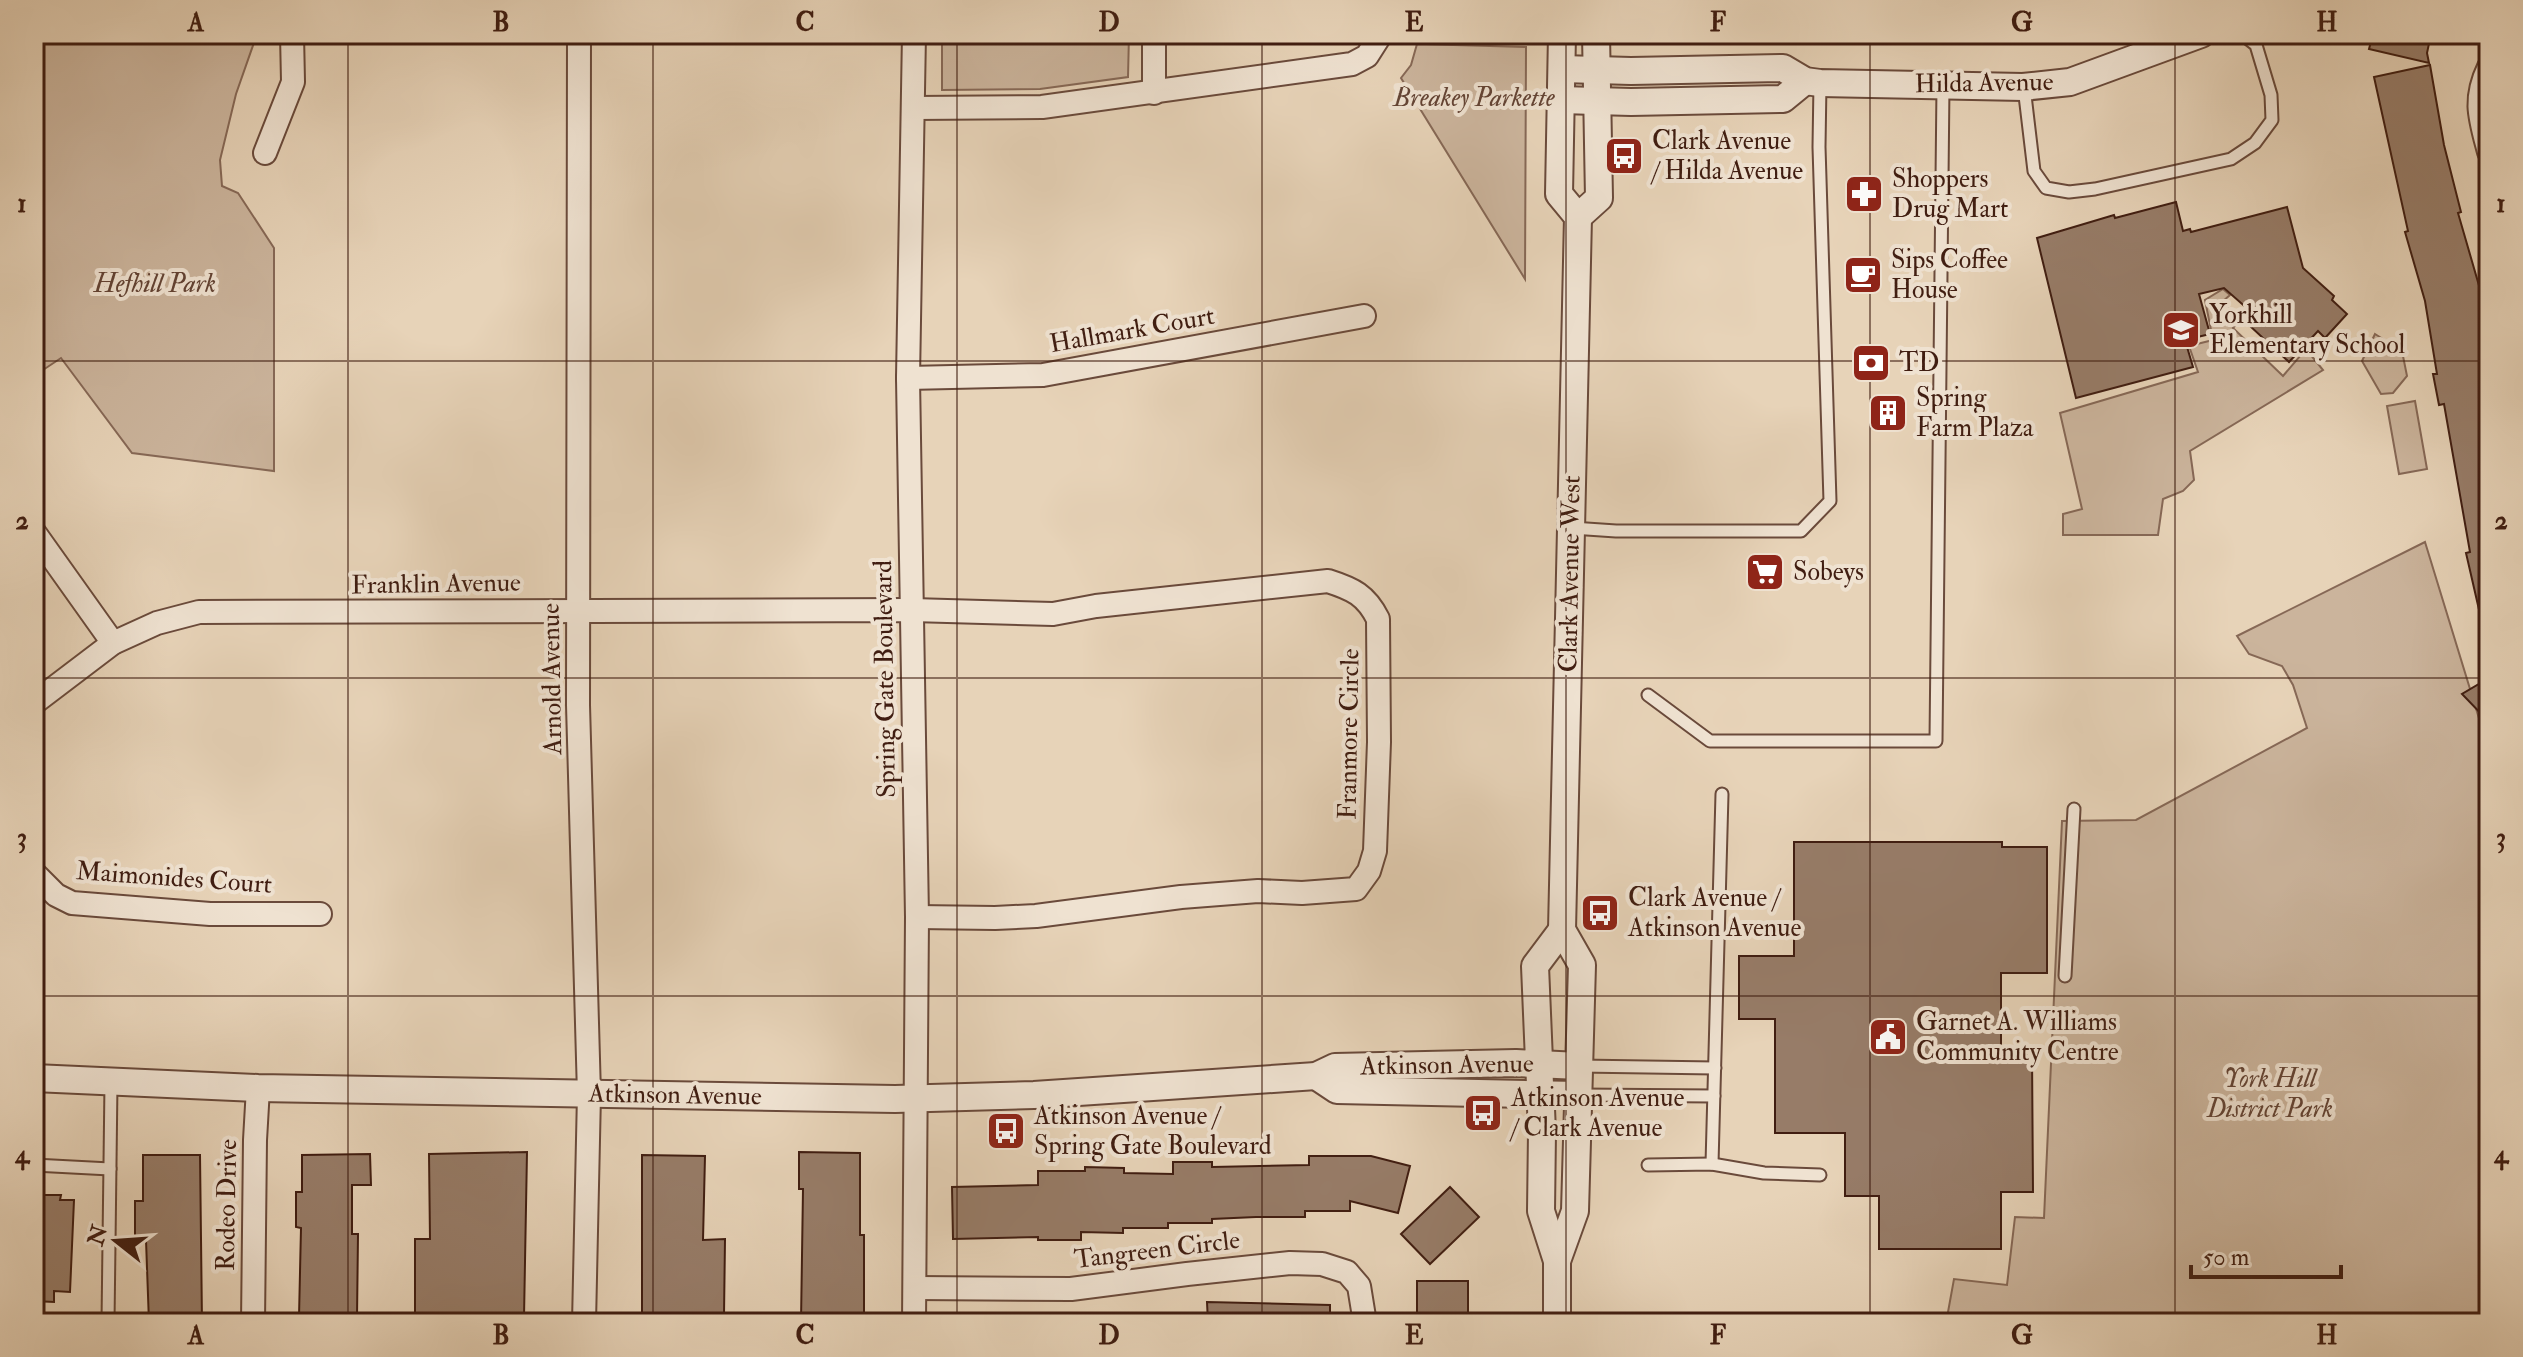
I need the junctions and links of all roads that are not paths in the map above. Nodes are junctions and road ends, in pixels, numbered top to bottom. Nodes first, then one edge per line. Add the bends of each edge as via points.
1 (292, 34) edge
2 (579, 34) edge
3 (914, 34) edge
4 (1154, 34) edge
5 (1381, 34) edge
6 (1562, 34) edge
7 (1596, 34) edge
8 (2201, 34) edge
9 (2242, 34) edge
10 (2489, 67) edge
11 (1562, 69) junction
12 (1597, 71) junction
13 (1813, 82) junction
14 (1943, 85) junction
15 (2023, 87) junction
16 (1154, 93) junction
17 (1561, 100) junction
18 (1598, 101) junction
19 (914, 108) junction
20 (2489, 152) edge
21 (265, 153) dead end
22 (1578, 217) junction
23 (1364, 316) dead end
24 (908, 378) junction
25 (1571, 528) junction
26 (34, 532) edge
27 (912, 610) junction
28 (579, 613) junction
29 (113, 643) junction
30 (1648, 695) dead end
31 (34, 703) edge
32 (1722, 794) dead end
33 (2074, 809) dead end
34 (34, 873) edge
35 (320, 914) dead end
36 (917, 917) junction
37 (1562, 930) junction
38 (2065, 976) dead end
39 (1538, 1064) junction
40 (1579, 1066) junction
41 (1715, 1068) junction
42 (1316, 1076) junction
43 (34, 1078) edge
44 (111, 1082) junction
45 (258, 1088) junction
46 (1539, 1092) junction
47 (589, 1094) junction
48 (1578, 1095) junction
49 (1714, 1096) junction
50 (917, 1099) junction
51 (1712, 1164) junction
52 (34, 1165) edge
53 (1648, 1165) dead end
54 (110, 1169) junction
55 (1820, 1175) dead end
56 (1557, 1261) junction
57 (916, 1288) junction
58 (108, 1323) edge
59 (253, 1323) edge
60 (584, 1323) edge
61 (914, 1323) edge
62 (1365, 1323) edge
63 (1557, 1323) edge

1 - 21 street via 293,82
2 - 28 street, Arnold Avenue
3 - 19 street, Spring Gate Boulevard
4 - 16 street
5 - 16 street via 1367,56 1352,64
6 - 11 street
7 - 12 street
8 - 15 street, Hilda Avenue via 2070,82
9 - 15 lane via 2256,45 2271,95 2272,120 2255,143 2231,159 2095,189 2046,188 2034,171
10 - 20 street via 2480,86 2478,111
11 - 12 street, Hilda Avenue
11 - 17 street
12 - 13 street, Hilda Avenue via 1783,68
12 - 18 street
13 - 14 street, Hilda Avenue
13 - 18 street, Hilda Avenue via 1783,99
13 - 25 lane via 1830,501 1801,531
14 - 15 street, Hilda Avenue
14 - 30 lane via 1936,741 1710,741
16 - 19 street via 1042,107
17 - 18 street, Hilda Avenue
17 - 22 street via 1559,194
18 - 22 street via 1599,198
19 - 24 street, Spring Gate Boulevard
22 - 25 street, Clark Avenue West
23 - 24 street, Hallmark Court via 1043,375
24 - 27 street, Spring Gate Boulevard
25 - 37 street, Clark Avenue West
26 - 29 street
27 - 28 street, Franklin Avenue
27 - 36 street, Spring Gate Boulevard
27 - 36 street, Franmore Circle via 1053,614 1328,581 1356,590 1378,619 1380,702 1375,851 1356,889 1181,897 1036,916
28 - 29 street, Franklin Avenue via 199,612
28 - 47 street, Arnold Avenue
29 - 31 street, Franklin Avenue
32 - 41 lane
33 - 38 lane
34 - 35 street, Maimonides Court via 72,903 210,914
36 - 50 street, Spring Gate Boulevard
37 - 39 street via 1535,966
37 - 40 street via 1582,965
39 - 40 street, Atkinson Avenue
39 - 42 street, Atkinson Avenue via 1335,1067
39 - 46 street
40 - 41 lane
40 - 48 street
41 - 49 lane
42 - 46 street, Atkinson Avenue via 1337,1090
42 - 50 street, Atkinson Avenue
43 - 44 street, Atkinson Avenue
44 - 45 street, Atkinson Avenue
44 - 54 lane
45 - 47 street, Atkinson Avenue
45 - 59 street, Rodeo Drive
46 - 48 street, Atkinson Avenue
46 - 56 street via 1541,1211
47 - 50 street, Atkinson Avenue
47 - 60 street, Arnold Avenue
48 - 49 lane
48 - 56 street via 1575,1211
49 - 51 lane
50 - 57 street, Spring Gate Boulevard
51 - 53 lane
51 - 55 lane
52 - 54 lane
54 - 58 lane
56 - 63 street
57 - 61 street, Spring Gate Boulevard
57 - 62 street, Tangreen Circle via 1071,1289 1290,1263 1322,1264 1347,1272 1359,1286

